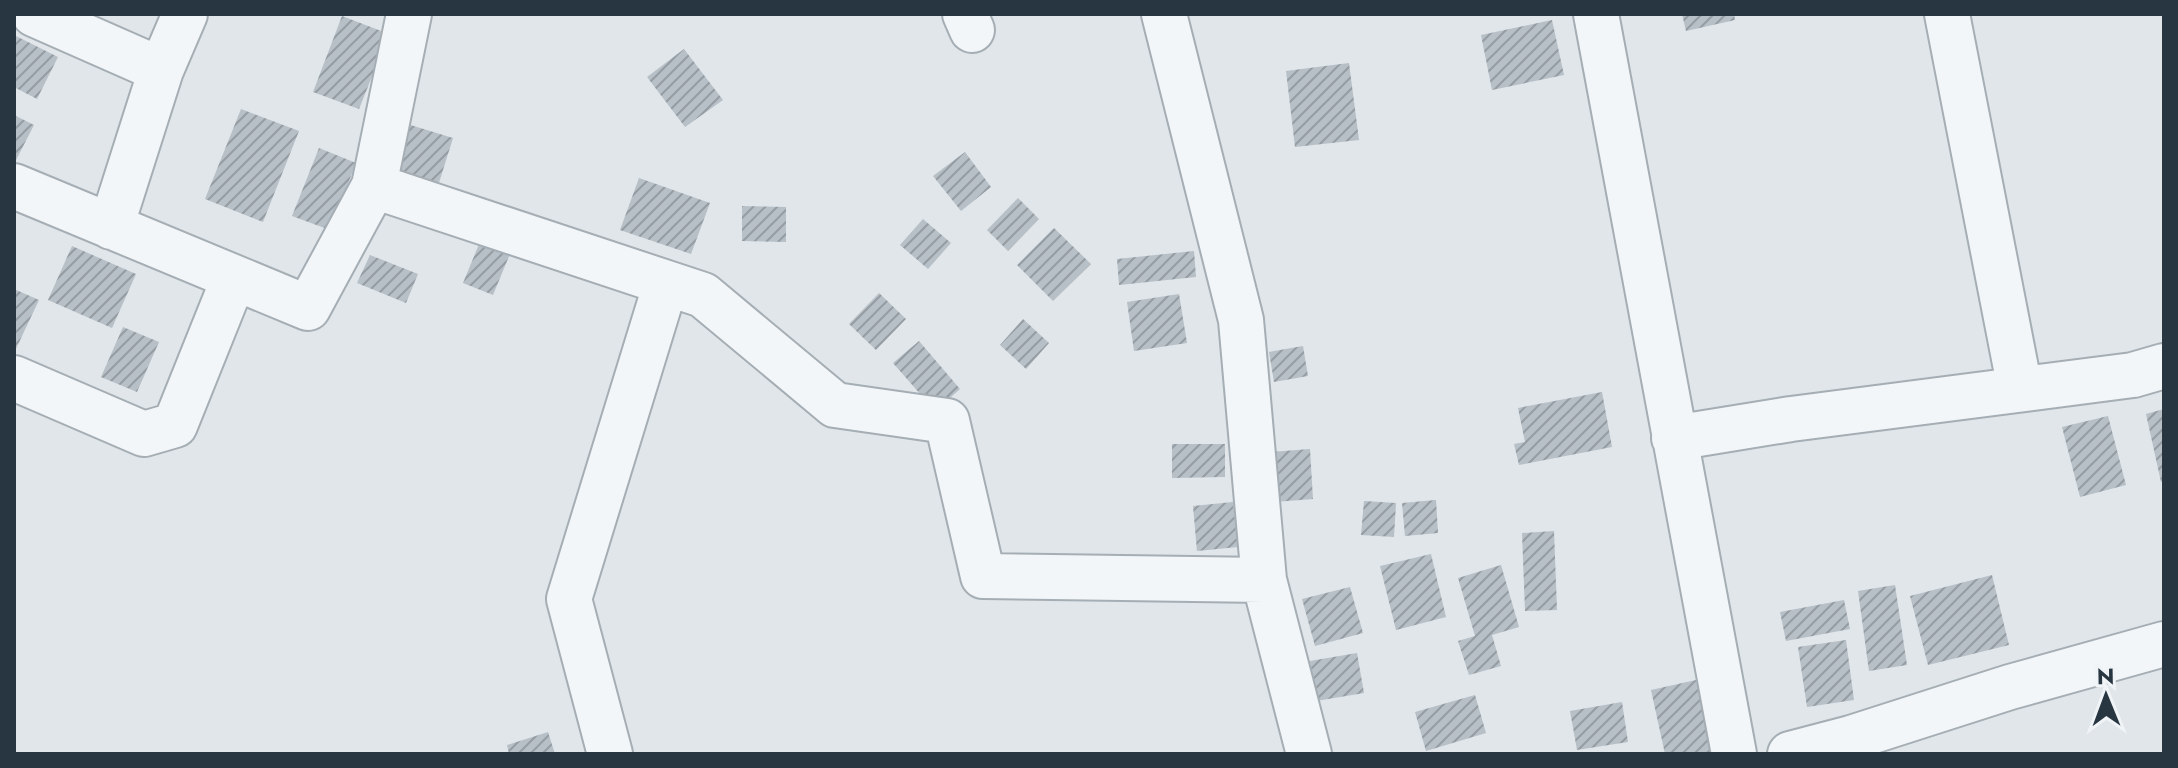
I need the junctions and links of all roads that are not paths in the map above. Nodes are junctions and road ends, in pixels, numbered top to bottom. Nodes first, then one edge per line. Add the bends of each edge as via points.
1 (34, 14) edge
2 (185, 14) edge
3 (409, 14) edge
4 (1164, 14) edge
5 (1596, 14) edge
6 (1947, 14) edge
7 (161, 70) junction
8 (14, 186) edge
9 (374, 186) junction
10 (111, 227) junction
11 (234, 278) junction
12 (666, 283) junction
13 (2164, 366) edge
14 (14, 378) edge
15 (2020, 389) junction
16 (1674, 438) junction
17 (1264, 580) junction
18 (2164, 644) edge
19 (610, 754) edge
20 (1309, 754) edge
21 (1734, 754) edge
22 (1790, 754) edge

1 - 7 street
2 - 7 street
3 - 9 street
4 - 17 street via 1241,320
5 - 16 street
6 - 15 street
7 - 10 street
8 - 10 street
9 - 11 street via 308,308
9 - 12 street
10 - 11 street
11 - 14 street via 175,425 144,434
12 - 17 street via 703,295 835,405 947,421 983,576
12 - 19 street via 569,599
13 - 15 street
15 - 16 street
16 - 21 street
17 - 20 street
18 - 22 street

